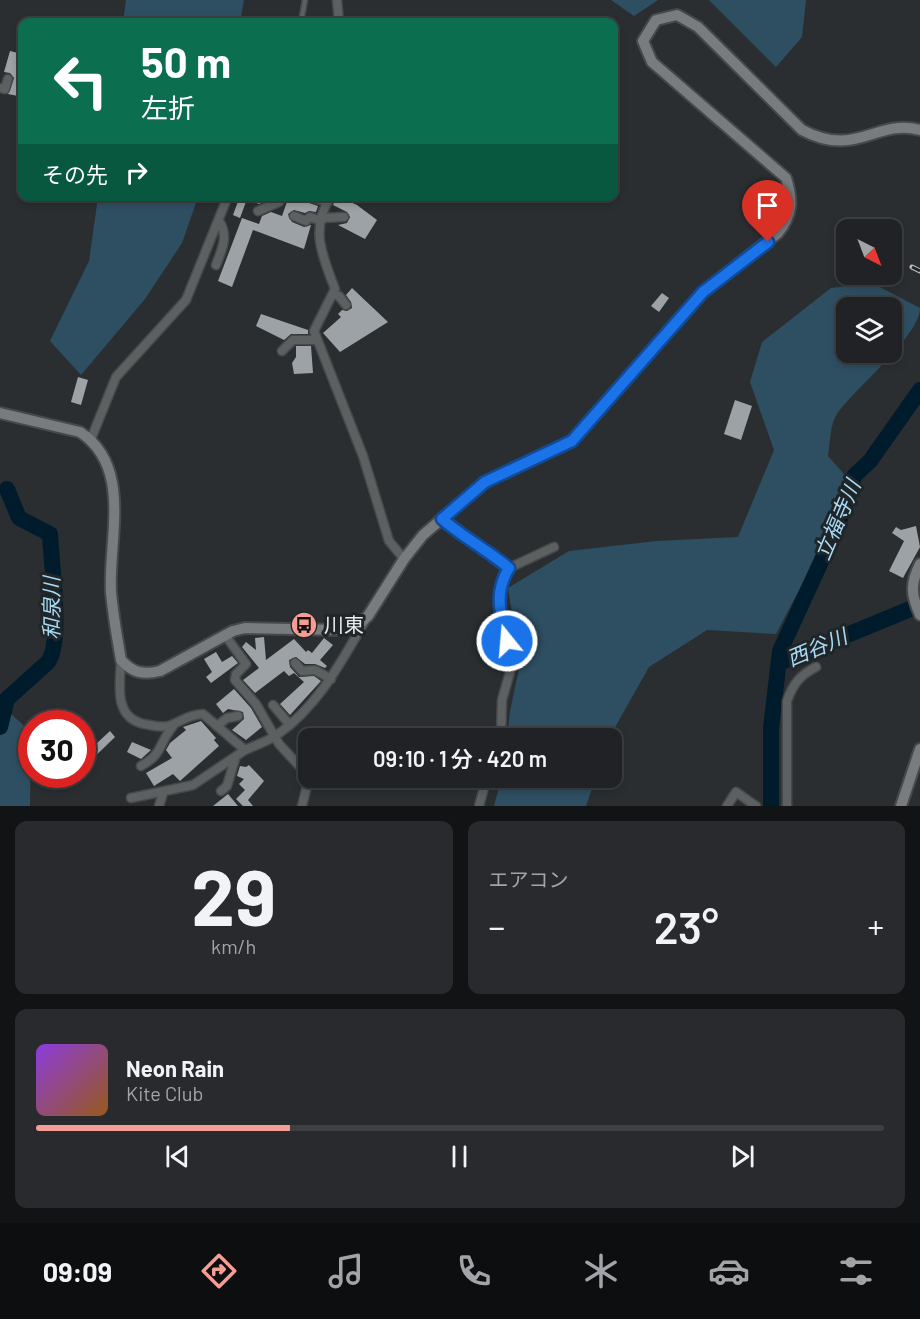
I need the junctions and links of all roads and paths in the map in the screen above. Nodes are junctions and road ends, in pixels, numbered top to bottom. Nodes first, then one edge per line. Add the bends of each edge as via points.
1 (304, 0) edge
2 (335, 1) edge
3 (302, 18) edge
4 (338, 18) edge
5 (8, 79) dead end
6 (0, 88) edge
7 (920, 130) edge
8 (226, 201) edge
9 (280, 201) edge
10 (328, 201) edge
11 (258, 211) dead end
12 (294, 216) dead end
13 (344, 218) dead end
14 (322, 219) junction
15 (219, 221) junction
16 (216, 265) dead end
17 (333, 294) junction
18 (346, 305) dead end
19 (317, 340) junction
20 (282, 351) dead end
21 (0, 413) edge
22 (91, 439) junction
23 (442, 519) junction
24 (554, 547) dead end
25 (404, 559) junction
26 (920, 564) edge
27 (509, 568) junction
28 (920, 615) edge
29 (368, 616) junction
30 (225, 635) junction
31 (121, 660) junction
32 (295, 663) dead end
33 (816, 667) dead end
34 (331, 679) junction
35 (273, 705) dead end
36 (238, 716) dead end
37 (177, 721) junction
38 (289, 724) junction
39 (217, 726) junction
40 (501, 728) edge
41 (277, 735) junction
42 (920, 749) edge
43 (244, 751) junction
44 (238, 761) junction
45 (141, 766) dead end
46 (484, 788) edge
47 (221, 791) dead end
48 (163, 793) junction
49 (131, 798) dead end
50 (159, 806) edge
51 (302, 806) edge
52 (479, 806) edge
53 (727, 806) edge
54 (756, 806) edge
55 (787, 806) edge
56 (901, 806) edge

1 - 3 lane
2 - 4 street
5 - 6 street via 5,89
7 - 23 street via 911,127 841,142 819,139 802,130 698,27 677,15 656,20 643,41 652,62 786,178 792,205 787,222 703,292 572,441 485,482
8 - 15 street
9 - 11 street
10 - 14 street
12 - 14 street
13 - 14 street
14 - 17 street via 319,247 335,289
15 - 16 street via 224,229 224,243
15 - 22 street via 186,300 116,377
17 - 18 street
17 - 19 street via 314,331
19 - 20 street via 293,340
19 - 25 street via 363,456 389,541
21 - 22 street via 60,426
22 - 31 street via 103,457 116,496 111,589
23 - 25 street
23 - 27 street
24 - 27 street
25 - 29 street
26 - 28 street via 914,576 912,597
27 - 40 street via 498,600 512,665 502,700
29 - 30 street via 357,626 341,630 244,628
29 - 34 street
30 - 31 street via 151,673 136,672
30 - 41 street via 246,664 235,680
31 - 37 street via 119,698 124,711 137,722 151,726 166,727
32 - 34 street via 302,671 315,670
33 - 55 street via 803,673 787,701
34 - 38 street
35 - 38 street
36 - 39 street
37 - 39 street via 203,714
37 - 45 street via 166,734 157,757
38 - 41 street
39 - 43 street
41 - 43 street
41 - 51 street via 279,744 303,770 307,786
42 - 56 street
43 - 44 street
44 - 47 street
44 - 48 street via 193,784
46 - 52 street
48 - 49 street
48 - 50 street
53 - 54 street via 736,792

